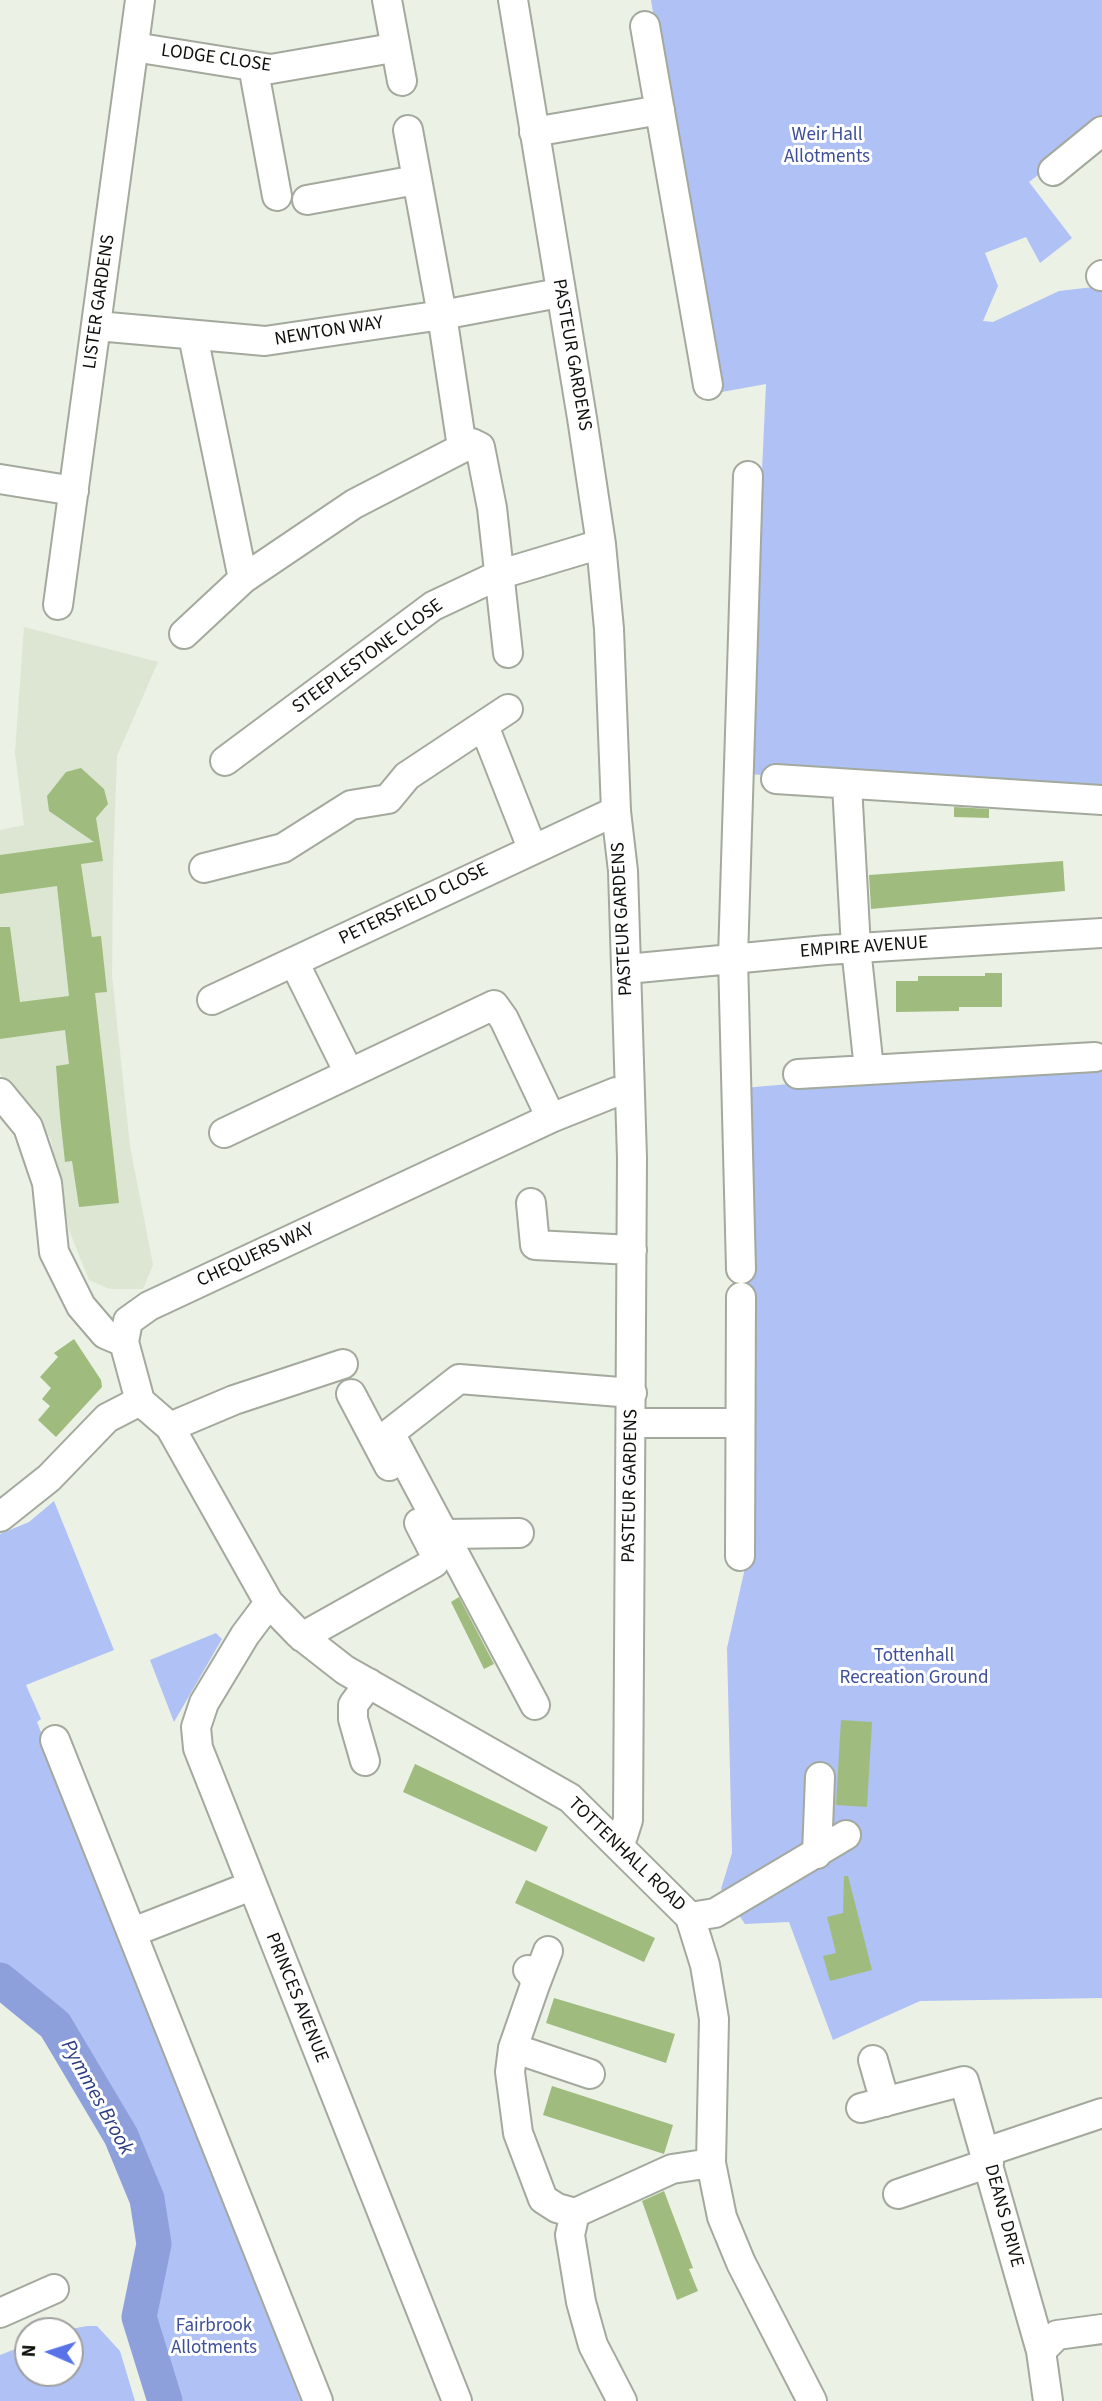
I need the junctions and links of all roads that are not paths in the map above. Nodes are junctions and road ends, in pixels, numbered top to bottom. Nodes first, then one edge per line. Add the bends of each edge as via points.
1 (140, 0) edge
2 (387, 0) edge
3 (513, 0) edge
4 (645, 26) dead end
5 (134, 47) junction
6 (381, 50) dead end
7 (253, 66) junction
8 (402, 81) dead end
9 (660, 110) junction
10 (408, 130) dead end
11 (1102, 131) edge
12 (534, 132) junction
13 (1053, 171) dead end
14 (416, 180) junction
15 (277, 196) dead end
16 (307, 200) dead end
17 (559, 293) junction
18 (442, 315) junction
19 (97, 326) junction
20 (194, 336) junction
21 (708, 385) dead end
22 (462, 447) junction
23 (748, 476) dead end
24 (0, 479) edge
25 (74, 491) junction
26 (601, 544) junction
27 (500, 574) junction
28 (243, 579) junction
29 (58, 604) dead end
30 (184, 634) dead end
31 (508, 653) dead end
32 (508, 709) dead end
33 (484, 726) junction
34 (225, 761) dead end
35 (776, 779) dead end
36 (847, 785) junction
37 (1102, 800) edge
38 (616, 811) junction
39 (532, 848) junction
40 (204, 868) dead end
41 (1102, 933) edge
42 (856, 948) junction
43 (733, 958) junction
44 (295, 964) junction
45 (626, 969) junction
46 (212, 1000) dead end
47 (1095, 1057) dead end
48 (869, 1069) junction
49 (349, 1073) junction
50 (797, 1074) dead end
51 (630, 1092) junction
52 (0, 1093) edge
53 (551, 1118) junction
54 (224, 1133) dead end
55 (531, 1203) dead end
56 (632, 1250) junction
57 (741, 1269) dead end
58 (741, 1297) dead end
59 (124, 1342) junction
60 (342, 1364) dead end
61 (632, 1393) junction
62 (351, 1394) dead end
63 (140, 1401) junction
64 (632, 1423) junction
65 (740, 1423) junction
66 (170, 1427) junction
67 (0, 1517) edge
68 (519, 1533) dead end
69 (445, 1534) junction
70 (740, 1556) dead end
71 (269, 1603) junction
72 (302, 1637) junction
73 (369, 1683) junction
74 (535, 1705) dead end
75 (55, 1740) dead end
76 (366, 1761) dead end
77 (820, 1777) dead end
78 (846, 1835) dead end
79 (620, 1844) junction
80 (817, 1854) junction
81 (251, 1886) junction
82 (690, 1917) junction
83 (133, 1932) junction
84 (548, 1951) dead end
85 (518, 2029) junction
86 (873, 2060) dead end
87 (590, 2074) dead end
88 (1102, 2113) edge
89 (987, 2158) junction
90 (711, 2163) junction
91 (898, 2194) dead end
92 (567, 2219) junction
93 (54, 2290) dead end
94 (0, 2314) edge
95 (1102, 2329) edge
96 (1041, 2351) junction
97 (318, 2401) edge
98 (457, 2401) edge
99 (622, 2401) edge
100 (811, 2401) edge
101 (1048, 2401) edge

1 - 5 street, LISTER GARDENS
2 - 8 street
3 - 12 street, PASTEUR GARDENS
4 - 9 street
5 - 7 street, LODGE CLOSE
5 - 19 street, LISTER GARDENS
6 - 7 street, LODGE CLOSE via 271,69
7 - 15 street
9 - 12 street
9 - 21 street
10 - 14 street
11 - 13 street
12 - 17 street, PASTEUR GARDENS
14 - 16 street
14 - 18 street
17 - 18 street, NEWTON WAY
17 - 26 street, PASTEUR GARDENS
18 - 20 street, NEWTON WAY via 265,341
18 - 22 street
19 - 20 street, NEWTON WAY
19 - 25 street, LISTER GARDENS
20 - 28 street
22 - 27 street via 472,443 480,447
22 - 28 street via 354,505
23 - 43 street
24 - 25 street
25 - 29 street, LISTER GARDENS
26 - 27 street, STEEPLESTONE CLOSE
26 - 38 street, PASTEUR GARDENS
27 - 31 street
27 - 34 street, STEEPLESTONE CLOSE via 433,607
28 - 30 street
32 - 33 street
33 - 39 street
33 - 40 street via 407,776 388,799 351,805 283,848
35 - 36 street
36 - 37 street
36 - 42 street
38 - 39 street, PETERSFIELD CLOSE
38 - 45 street, PASTEUR GARDENS
39 - 44 street, PETERSFIELD CLOSE
41 - 42 street, EMPIRE AVENUE
42 - 43 street, EMPIRE AVENUE
42 - 48 street
43 - 45 street, EMPIRE AVENUE
43 - 57 street
44 - 46 street, PETERSFIELD CLOSE
44 - 49 street
45 - 51 street, PASTEUR GARDENS
47 - 48 street
48 - 50 street
49 - 53 street via 494,1005
49 - 54 street
51 - 53 street, CHEQUERS WAY via 616,1092
51 - 56 street, PASTEUR GARDENS
52 - 59 street via 28,1127 47,1182 54,1252 81,1306 105,1334
53 - 59 street, CHEQUERS WAY via 149,1306 128,1321
55 - 56 street via 535,1245
56 - 61 street, PASTEUR GARDENS
58 - 65 street
59 - 63 street
60 - 66 street
61 - 64 street, PASTEUR GARDENS
61 - 69 street via 459,1379 390,1433
62 - 72 street via 435,1554 434,1563
63 - 66 street, TOTTENHALL ROAD
63 - 67 street via 107,1418 49,1478
64 - 65 street
64 - 79 street, PASTEUR GARDENS via 628,1820
65 - 70 street
66 - 71 street, TOTTENHALL ROAD
68 - 69 street
69 - 74 street
71 - 72 street, TOTTENHALL ROAD
71 - 81 street, PRINCES AVENUE via 204,1703 196,1727 198,1748
72 - 73 street, TOTTENHALL ROAD
73 - 76 street via 353,1705
73 - 79 street, TOTTENHALL ROAD via 570,1798
75 - 83 street
77 - 80 street
78 - 80 street
79 - 82 street, TOTTENHALL ROAD
80 - 82 street via 715,1913
81 - 83 street
81 - 98 street, PRINCES AVENUE
82 - 90 street, TOTTENHALL ROAD via 705,1965 714,2019
83 - 97 street
84 - 85 street via 531,1978
85 - 87 street
85 - 92 street via 510,2072 517,2133 544,2199
86 - 89 street, DEANS DRIVE via 873,2105 964,2081
88 - 89 street
89 - 91 street
89 - 96 street, DEANS DRIVE
90 - 92 street via 672,2169
90 - 100 street, TOTTENHALL ROAD via 722,2217 741,2263
92 - 99 street via 593,2345
93 - 94 street
95 - 96 street via 1058,2335
96 - 101 street, DEANS DRIVE

